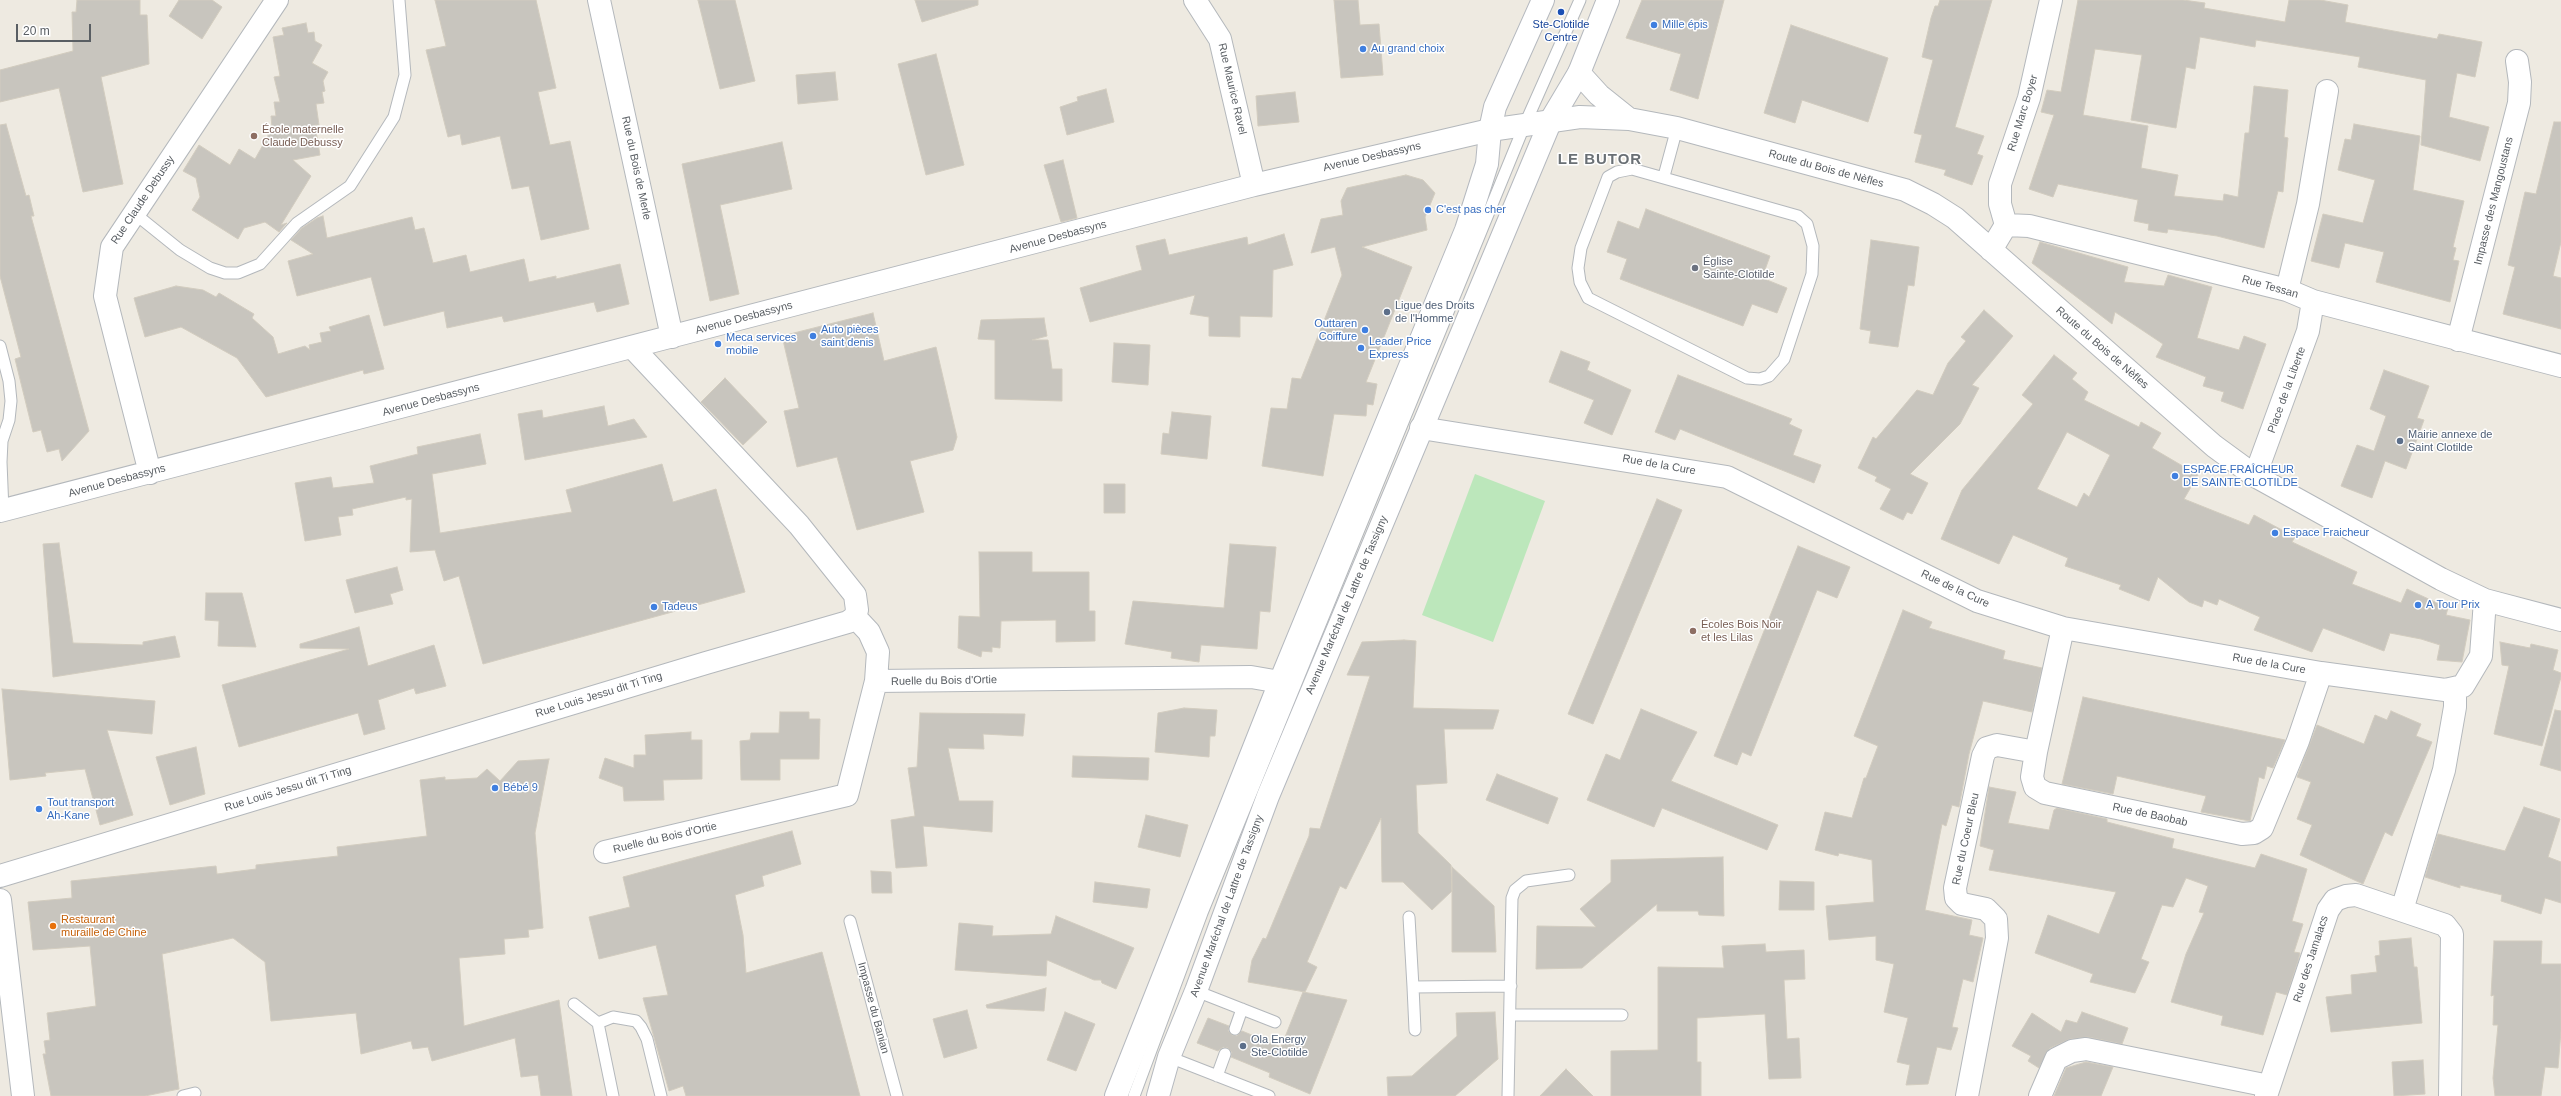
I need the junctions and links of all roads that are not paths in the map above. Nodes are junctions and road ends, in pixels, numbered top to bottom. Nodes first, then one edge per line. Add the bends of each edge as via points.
1 (277, 0) edge
2 (399, 0) edge
3 (599, 0) edge
4 (1195, 0) edge
5 (1543, 0) edge
6 (1580, 0) edge
7 (1608, 0) edge
8 (2051, 0) edge
9 (2517, 61) dead end
10 (1579, 73) junction
11 (2327, 92) dead end
12 (1629, 119) junction
13 (1550, 120) junction
14 (1525, 124) junction
15 (1677, 128) junction
16 (1490, 130) junction
17 (1664, 176) junction
18 (1254, 185) junction
19 (134, 214) junction
20 (2006, 224) junction
21 (1991, 250) junction
22 (2287, 290) junction
23 (2313, 301) junction
24 (672, 336) junction
25 (2458, 340) junction
26 (0, 346) edge
27 (632, 347) junction
28 (2561, 366) edge
29 (1421, 428) junction
30 (150, 473) junction
31 (2255, 476) junction
32 (2, 511) edge
33 (2485, 600) junction
34 (856, 617) junction
35 (2561, 620) edge
36 (2063, 628) junction
37 (2321, 673) junction
38 (876, 682) junction
39 (1280, 682) junction
40 (2455, 689) junction
41 (2036, 752) junction
42 (605, 852) dead end
43 (1569, 874) dead end
44 (0, 876) edge
45 (0, 900) edge
46 (2402, 910) junction
47 (1409, 917) dead end
48 (850, 921) dead end
49 (1510, 986) junction
50 (1413, 987) junction
51 (1196, 991) junction
52 (574, 1004) dead end
53 (1242, 1009) junction
54 (1511, 1015) junction
55 (1622, 1015) dead end
56 (1275, 1022) dead end
57 (598, 1023) junction
58 (1235, 1029) dead end
59 (1415, 1030) dead end
60 (1226, 1054) dead end
61 (1169, 1057) junction
62 (1217, 1076) junction
63 (2267, 1091) edge
64 (195, 1093) dead end
65 (23, 1096) edge
66 (183, 1096) edge
67 (613, 1096) edge
68 (661, 1096) edge
69 (897, 1096) edge
70 (1116, 1096) edge
71 (1134, 1096) edge
72 (1158, 1096) edge
73 (1269, 1096) edge
74 (1508, 1096) edge
75 (1967, 1096) edge
76 (2040, 1096) edge
77 (2450, 1096) edge

1 - 19 street, Rue Claude Debussy
2 - 19 lane via 405,75 394,117 350,186 297,223 260,264 238,273 225,274 180,250
3 - 24 street, Rue du Bois de Merle
4 - 18 street, Rue Maurice Ravel via 1220,39
5 - 16 street via 1495,107
6 - 14 lane, Avenue Maréchal de Lattre de Tassigny
7 - 10 street, Avenue Maréchal de Lattre de Tassigny
8 - 20 street, Rue Marc Boyer via 2029,98 2000,184 1999,194
9 - 25 street, Impasse des Mangoustans via 2519,103
10 - 12 street, Route du Bois de Nèfles via 1599,95
10 - 13 street, Avenue Maréchal de Lattre de Tassigny
11 - 22 street via 2308,204
12 - 13 street, Route du Bois de Nèfles via 1580,117
12 - 15 street, Route du Bois de Nèfles
13 - 14 street, Route du Bois de Nèfles
13 - 29 street, Avenue Maréchal de Lattre de Tassigny
14 - 16 street, Route du Bois de Nèfles
14 - 71 lane, Avenue Maréchal de Lattre de Tassigny via 1202,913
15 - 17 lane
15 - 21 street, Route du Bois de Nèfles via 1906,190 1949,215
16 - 18 street, Avenue Desbassyns
16 - 39 street via 1487,164 1466,230
17 - 17 lane via 1798,216 1807,224 1813,246 1812,274 1784,359 1769,376 1760,379 1747,378 1588,298 1580,282 1578,268 1581,248 1608,177 1632,169
18 - 24 street, Avenue Desbassyns
19 - 30 street, Rue Claude Debussy via 112,248 105,296
20 - 21 street
20 - 22 street, Rue Tessan via 2029,226
21 - 31 street, Route du Bois de Nèfles via 2214,446
22 - 23 street, Rue Tessan
23 - 25 street, Rue Tessan
23 - 31 street, Place de la Liberte via 2308,331
24 - 27 street, Avenue Desbassyns
25 - 28 street, Rue Tessan
26 - 32 lane via 11,401 9,420 2,441
27 - 30 street, Avenue Desbassyns
27 - 34 street via 799,525 855,595
29 - 36 street, Rue de la Cure via 1728,477 1977,601
29 - 51 street, Avenue Maréchal de Lattre de Tassigny via 1268,796
30 - 32 street, Avenue Desbassyns
31 - 33 street, Route du Bois de Nèfles
33 - 35 street, Route du Bois de Nèfles
33 - 40 street via 2481,656 2463,686
34 - 38 street via 869,632 878,652
34 - 44 street, Rue Louis Jessu dit Ti Ting via 848,622
36 - 37 street, Rue de la Cure
36 - 41 street, Rue de Baobab
37 - 40 street, Rue de la Cure via 2445,690
37 - 41 street, Rue de Baobab via 2298,741 2262,828 2254,833 2242,834 2045,793 2035,787 2032,777
38 - 39 street, Ruelle du Bois d'Ortie via 1251,677
38 - 42 street, Ruelle du Bois d'Ortie via 847,795
39 - 70 street
40 - 46 street via 2455,707 2444,770
41 - 75 street, Rue du Coeur Bleu via 1997,745 1988,748 1983,756 1955,888 1956,898 1962,904 1986,909 1996,919 1997,938
43 - 49 lane via 1526,881 1515,890 1512,898
45 - 65 street
46 - 63 street, Rue des Jamalacs via 2356,895 2335,900 2328,910
46 - 77 street, Rue des Jamalacs via 2445,925 2452,934
47 - 50 lane
48 - 69 lane, Impasse du Banian
49 - 50 lane
49 - 54 lane
50 - 59 lane
51 - 53 lane
51 - 61 street, Avenue Maréchal de Lattre de Tassigny
52 - 57 lane
53 - 56 lane
53 - 58 lane
54 - 55 lane
54 - 74 lane
57 - 67 lane
57 - 68 lane via 613,1017 636,1021 647,1039
60 - 62 lane
61 - 62 lane
61 - 72 street, Avenue Maréchal de Lattre de Tassigny
62 - 73 lane
63 - 76 street, Rue des Jamalacs via 2086,1049 2072,1051 2056,1059
64 - 66 lane

